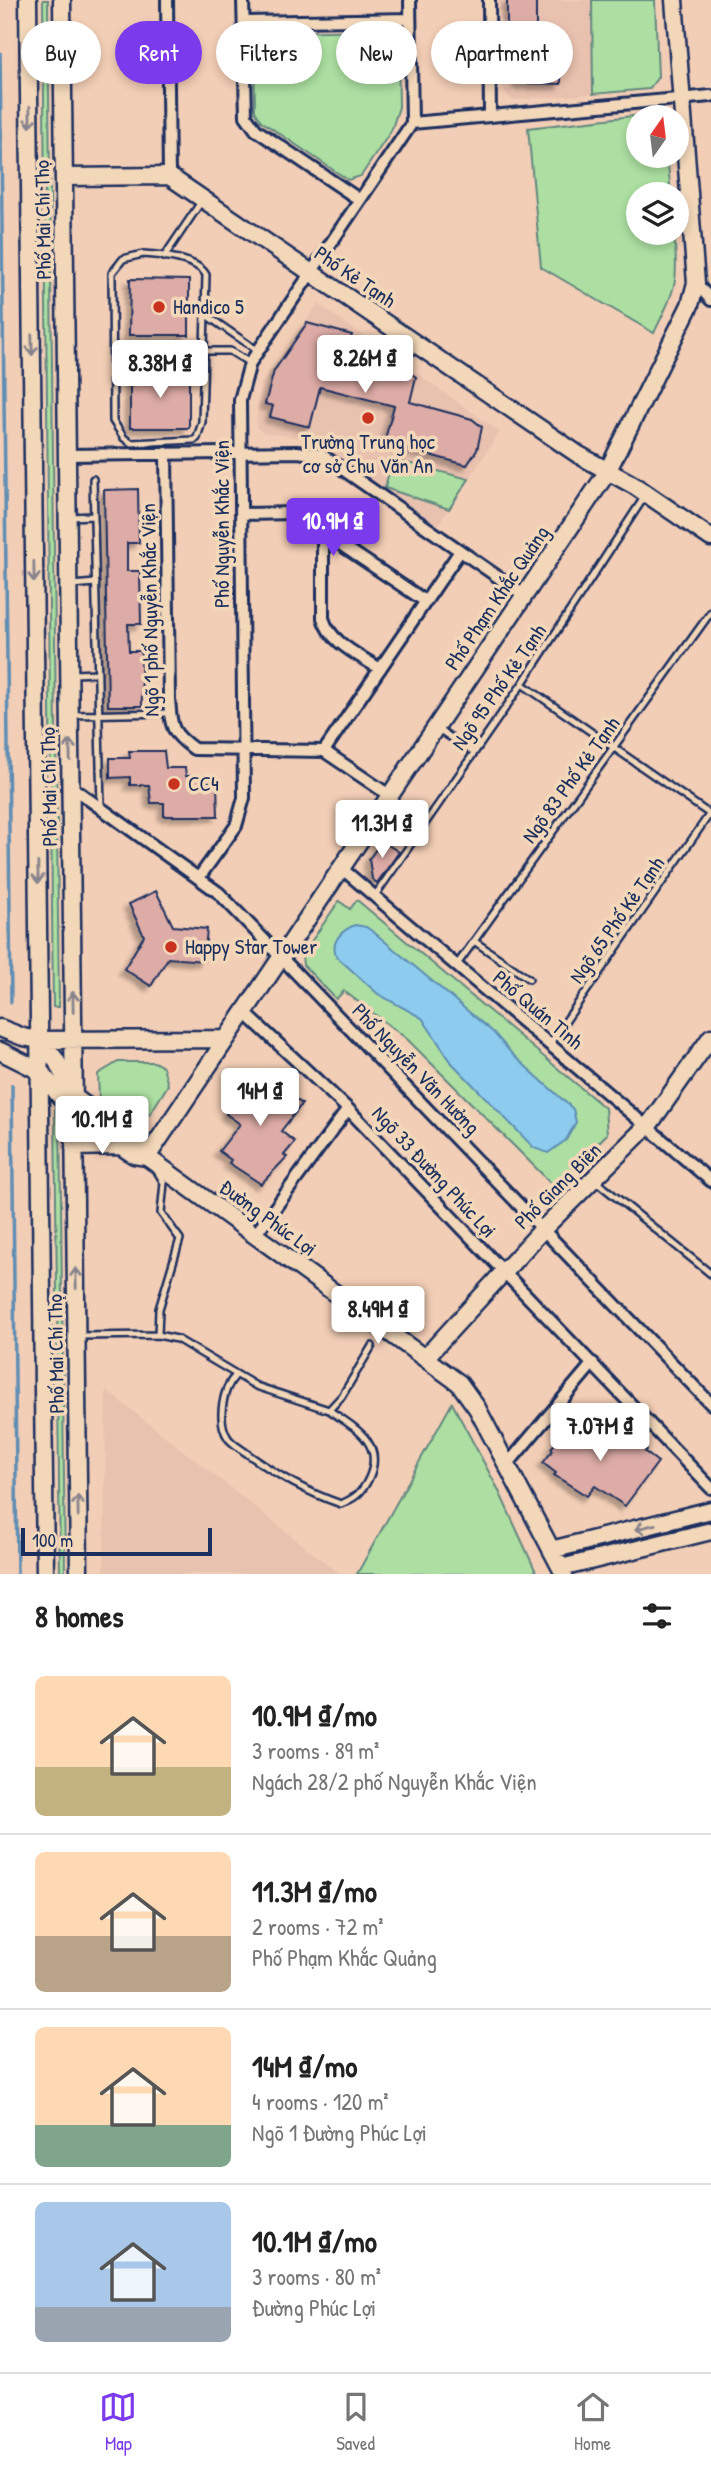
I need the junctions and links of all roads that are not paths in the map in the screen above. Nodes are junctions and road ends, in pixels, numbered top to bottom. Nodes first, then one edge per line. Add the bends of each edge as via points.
1 (28, 0) edge
2 (62, 0) edge
3 (167, 0) edge
4 (243, 0) edge
5 (410, 0) edge
6 (489, 0) edge
7 (674, 0) edge
8 (410, 19) junction
9 (244, 21) edge
10 (299, 21) edge
11 (244, 84) edge
12 (711, 96) edge
13 (682, 99) junction
14 (490, 116) junction
15 (412, 124) junction
16 (169, 176) junction
17 (64, 177) junction
18 (203, 199) junction
19 (360, 200) junction
20 (164, 257) junction
21 (311, 273) junction
22 (703, 282) edge
23 (711, 300) edge
24 (206, 315) junction
25 (206, 351) junction
26 (258, 351) junction
27 (250, 363) junction
28 (166, 453) junction
29 (241, 453) junction
30 (67, 455) junction
31 (607, 471) junction
32 (93, 479) dead end
33 (647, 494) junction
34 (241, 514) junction
35 (94, 516) junction
36 (68, 517) junction
37 (323, 532) junction
38 (711, 537) edge
39 (460, 551) junction
40 (96, 583) junction
41 (68, 585) junction
42 (524, 595) junction
43 (425, 601) junction
44 (711, 612) edge
45 (380, 669) junction
46 (98, 673) junction
47 (69, 674) junction
48 (522, 684) junction
49 (170, 713) junction
50 (70, 715) junction
51 (99, 715) junction
52 (435, 727) junction
53 (614, 747) junction
54 (243, 748) junction
55 (324, 751) junction
56 (473, 752) junction
57 (71, 786) junction
58 (389, 795) junction
59 (101, 807) junction
60 (711, 814) edge
61 (340, 867) junction
62 (200, 876) junction
63 (374, 897) junction
64 (474, 941) junction
65 (281, 955) junction
66 (456, 966) junction
67 (529, 979) dead end
68 (243, 1011) junction
69 (0, 1028) edge
70 (711, 1037) edge
71 (224, 1039) junction
72 (40, 1040) junction
73 (73, 1040) junction
74 (549, 1045) junction
75 (0, 1051) edge
76 (56, 1060) junction
77 (40, 1071) junction
78 (74, 1097) junction
79 (348, 1109) junction
80 (74, 1114) junction
81 (646, 1128) junction
82 (121, 1146) junction
83 (74, 1147) junction
84 (147, 1157) junction
85 (594, 1179) junction
86 (711, 1181) edge
87 (543, 1229) junction
88 (256, 1236) junction
89 (503, 1273) junction
90 (711, 1273) edge
91 (158, 1335) junction
92 (76, 1336) junction
93 (372, 1346) dead end
94 (425, 1358) junction
95 (593, 1363) junction
96 (235, 1376) junction
97 (711, 1404) edge
98 (329, 1410) junction
99 (507, 1465) junction
100 (711, 1488) edge
101 (711, 1510) edge
102 (711, 1531) edge
103 (551, 1550) junction
104 (562, 1571) edge
105 (45, 1574) edge
106 (79, 1574) edge

1 -> 72 street, Phố Mai Chí Thọ
2 - 17 street, Phố Mai Chí Thọ
3 - 16 street
4 - 9 street
5 - 8 street
6 - 14 street
7 - 13 street, Phố Phạm Khắc Quảng
8 - 10 street
8 - 15 street
11 - 19 street via 244,108 250,124
12 - 13 street
13 - 14 street
13 - 22 street, Phố Phạm Khắc Quảng
14 - 15 street
15 - 19 street, Phố Nguyễn Khắc Viện
16 - 17 street
16 - 18 street, Phố Kẻ Tạnh
17 - 30 street, Phố Mai Chí Thọ
18 - 20 lane
18 - 21 street, Phố Kẻ Tạnh
19 - 21 street, Phố Nguyễn Khắc Viện
20 - 24 lane via 205,272
20 - 25 lane via 130,256 113,273 113,418 125,440 139,444 197,438
21 - 26 street, Phố Nguyễn Khắc Viện
21 - 31 street, Phố Kẻ Tạnh
22 - 23 street
22 - 31 street, Phố Phạm Khắc Quảng
24 - 25 lane
24 - 26 lane
25 - 27 lane via 230,351
26 - 27 street, Phố Nguyễn Khắc Viện
27 - 29 street, Phố Nguyễn Khắc Viện via 241,394
28 - 29 street
28 - 30 street
28 - 49 street, Ngõ 1 phố Nguyễn Khắc Viện
29 - 34 street, Phố Nguyễn Khắc Viện
29 - 39 street via 322,454
30 - 36 street, Phố Mai Chí Thọ
31 - 33 street, Phố Kẻ Tạnh
31 - 42 street, Phố Phạm Khắc Quảng
32 - 35 lane
33 - 38 street, Phố Kẻ Tạnh
33 - 48 lane, Ngõ 95 Phố Kẻ Tạnh
34 - 37 street via 294,513
34 - 54 street, Phố Nguyễn Khắc Viện
35 - 36 lane
35 - 40 lane
36 - 41 street, Phố Mai Chí Thọ
37 - 43 street
37 - 45 street via 326,628 340,644
39 - 42 street
39 - 43 street
40 - 41 lane
40 - 46 lane
41 - 47 street, Phố Mai Chí Thọ
42 - 52 street, Phố Phạm Khắc Quảng
43 - 45 street
44 - 53 lane, Ngõ 83 Phố Kẻ Tạnh
45 - 55 street
46 - 47 lane
46 - 51 lane
47 - 50 street, Phố Mai Chí Thọ
48 - 53 lane
48 - 56 lane, Ngõ 95 Phố Kẻ Tạnh
49 - 51 lane
49 - 54 street, Ngõ 1 phố Nguyễn Khắc Viện via 176,737 194,749
50 - 51 lane
57 -> 50 street, Phố Mai Chí Thọ
51 - 59 lane
52 - 56 lane
52 - 58 street, Phố Phạm Khắc Quảng
53 - 60 lane
53 - 64 lane, Ngõ 83 Phố Kẻ Tạnh
54 - 55 street, Ngõ 1 phố Nguyễn Khắc Viện
54 - 62 street, Phố Nguyễn Khắc Viện via 241,812
55 - 58 street
56 - 63 lane, Ngõ 95 Phố Kẻ Tạnh
57 - 59 street, Phố Nguyễn Văn Hưởng
73 -> 57 street, Phố Mai Chí Thọ
58 - 61 street, Phố Phạm Khắc Quảng
59 - 62 street, Phố Nguyễn Văn Hưởng
60 - 74 lane, Ngõ 65 Phố Kẻ Tạnh
61 - 63 street, Phố Quán Tình
61 - 65 street, Phố Phạm Khắc Quảng
62 - 65 street, Phố Nguyễn Văn Hưởng
63 - 66 street, Phố Quán Tình
64 - 66 lane, Ngõ 83 Phố Kẻ Tạnh
64 - 67 lane
65 - 68 street, Phố Phạm Khắc Quảng
65 - 87 street, Phố Nguyễn Văn Hưởng
66 - 74 street, Phố Quán Tình
68 - 71 street, Phố Phạm Khắc Quảng
68 - 79 street, Ngõ 33 Đường Phúc Lợi
69 - 72 street
70 - 81 street, Phố Giang Biên
71 - 73 street
71 - 84 street, Phố Phạm Khắc Quảng
72 - 73 street
72 - 76 street
72 - 77 street, Phố Mai Chí Thọ
73 - 76 street
73 - 78 street, Phố Mai Chí Thọ
74 - 81 street, Phố Quán Tình
75 - 77 street
76 - 77 street
76 - 78 street
77 - 80 street, Đường Phúc Lợi
77 - 105 street, Phố Mai Chí Thọ
78 - 80 street, Phố Mai Chí Thọ
78 - 84 street, Đường Phúc Lợi via 141,1146
79 - 88 street
79 - 89 street, Ngõ 33 Đường Phúc Lợi
80 - 82 street, Đường Phúc Lợi
80 - 83 street, Phố Mai Chí Thọ
81 - 85 street, Phố Giang Biên
81 - 86 street, Phố Quán Tình
82 - 83 street
82 - 84 street, Đường Phúc Lợi
92 -> 83 street, Phố Mai Chí Thọ
84 - 88 street, Đường Phúc Lợi
84 - 91 lane via 164,1183 161,1213 180,1239 159,1309
85 - 87 street, Phố Giang Biên
85 - 90 lane
87 - 89 street, Phố Giang Biên
87 - 97 street, Phố Nguyễn Văn Hưởng
88 - 94 street, Đường Phúc Lợi
89 - 94 street, Phố Giang Biên
89 - 95 street, Ngõ 33 Đường Phúc Lợi
91 - 92 lane
91 - 96 lane via 187,1344
106 -> 92 street, Phố Mai Chí Thọ
93 - 98 lane
94 - 99 street, Đường Phúc Lợi via 468,1394
95 - 99 street
95 - 100 street, Ngõ 33 Đường Phúc Lợi
96 - 98 lane
96 - 98 lane via 223,1402 228,1439 304,1491 341,1504 363,1490 375,1460 365,1436
99 - 103 street, Đường Phúc Lợi
101 -> 103 street
102 - 104 street
103 - 104 street, Đường Phúc Lợi

